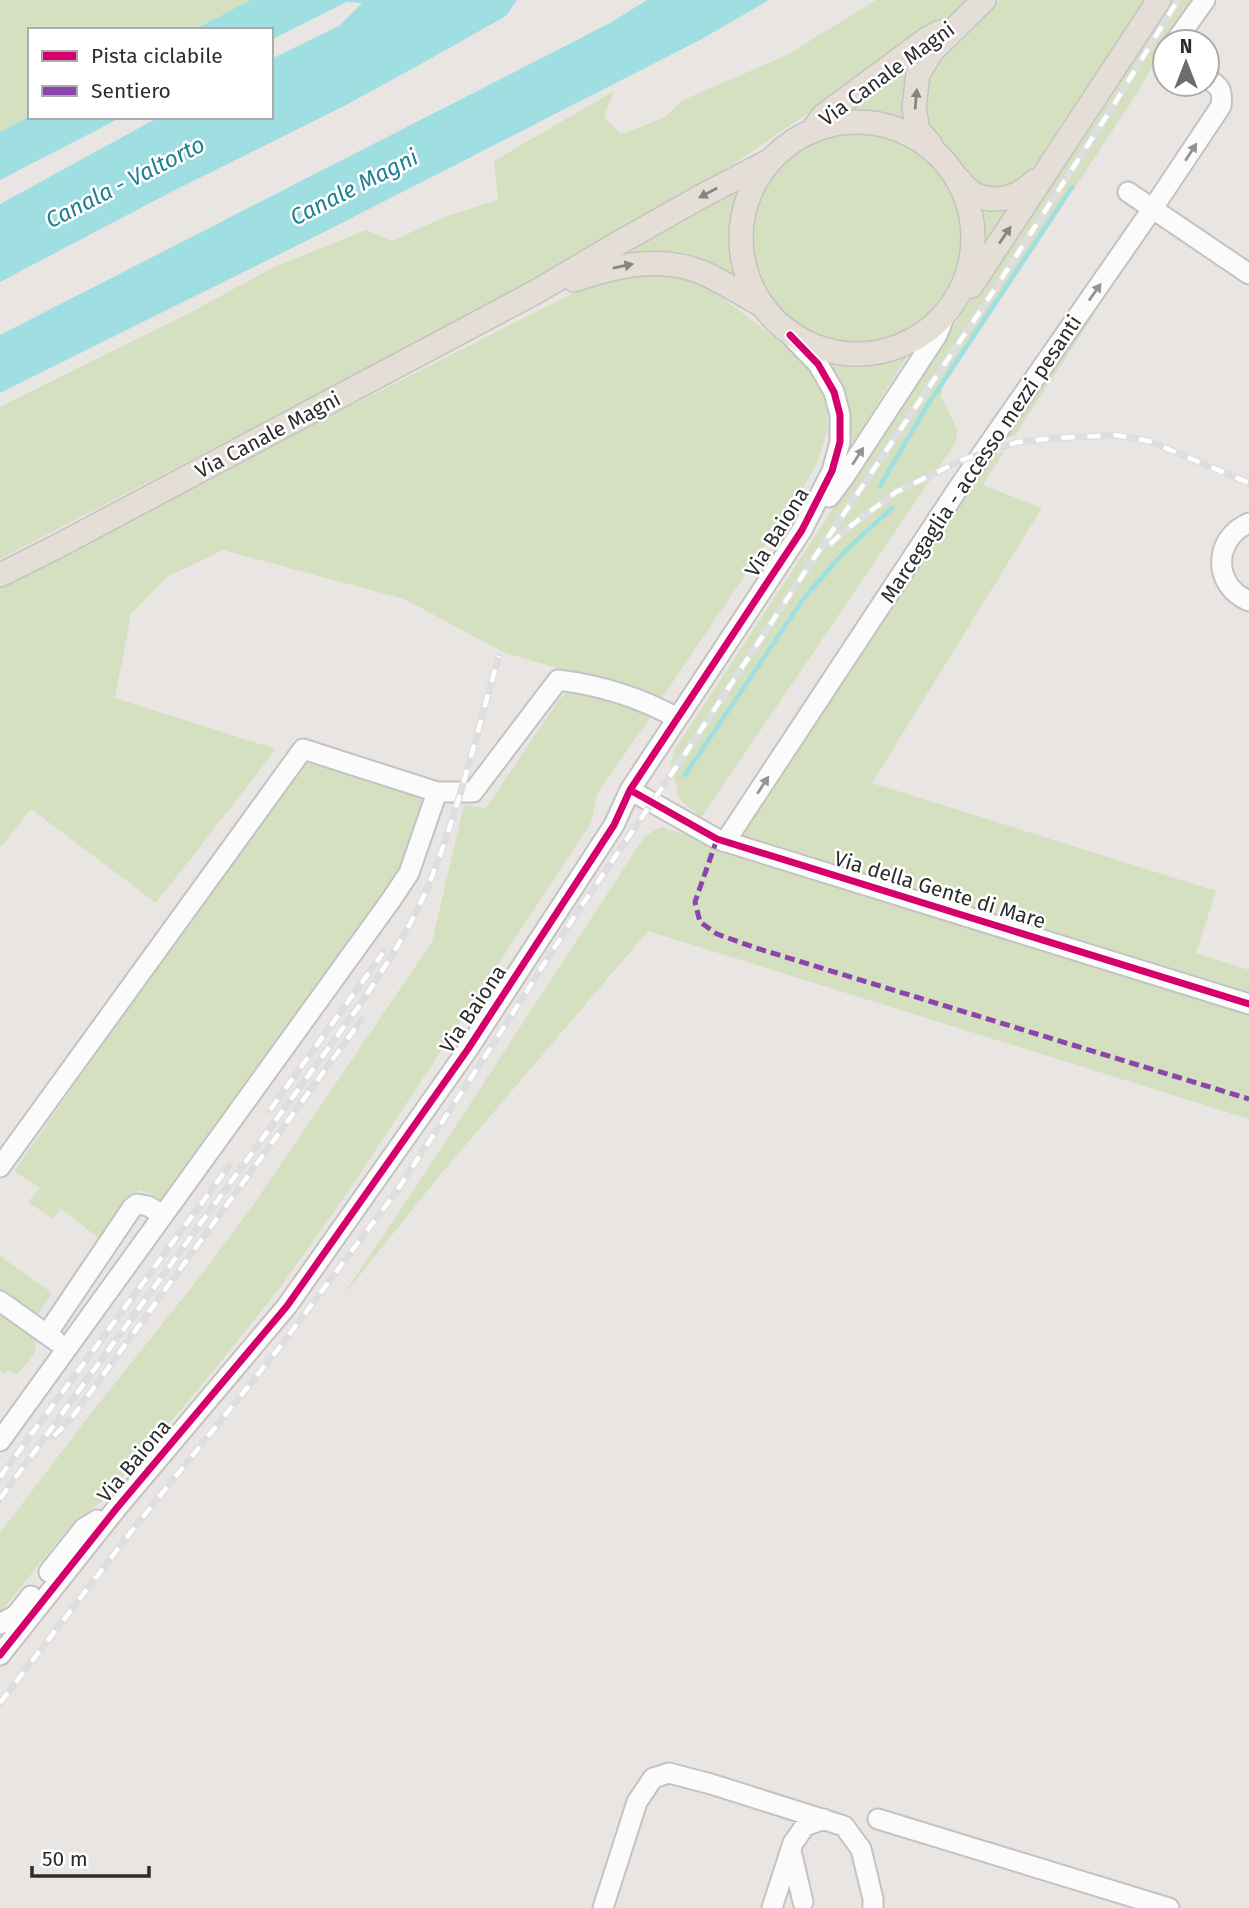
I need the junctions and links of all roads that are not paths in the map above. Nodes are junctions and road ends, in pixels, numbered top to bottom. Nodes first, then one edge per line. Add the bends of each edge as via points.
1 (984, 0) edge
2 (1158, 0) edge
3 (1205, 0) edge
4 (964, 18) junction
5 (1185, 28) edge
6 (1221, 92) edge
7 (812, 131) junction
8 (942, 158) junction
9 (769, 161) junction
10 (1052, 165) junction
11 (958, 179) junction
12 (1128, 192) dead end
13 (1153, 208) junction
14 (1249, 274) edge
15 (534, 293) junction
16 (761, 306) junction
17 (948, 312) junction
18 (790, 335) junction
19 (1249, 523) edge
20 (802, 530) junction
21 (0, 575) edge
22 (1249, 601) edge
23 (677, 718) junction
24 (630, 790) junction
25 (437, 792) junction
26 (725, 842) junction
27 (1249, 1004) edge
28 (0, 1167) edge
29 (163, 1215) junction
30 (0, 1301) edge
31 (47, 1334) junction
32 (66, 1350) junction
33 (0, 1441) edge
34 (116, 1509) junction
35 (0, 1624) edge
36 (0, 1655) edge
37 (824, 1819) junction
38 (878, 1819) dead end
39 (790, 1850) junction
40 (780, 1882) junction
41 (794, 1905) edge
42 (603, 1908) edge
43 (772, 1908) edge
44 (873, 1908) edge
45 (1169, 1908) edge

1 - 4 main road, Via Canale Magni
2 - 10 main road, Via Baiona
3 - 5 street
4 - 7 main road, Via Canale Magni via 927,39 833,108
8 -> 4 main road, Via Canale Magni via 918,130 914,108 918,74 932,51
13 -> 6 street, Marcegaglia - accesso mezzi pesanti via 1221,106
7 - 8 main road via 846,122 881,124 914,136
7 - 9 main road
8 - 11 main road
9 -> 15 main road, Via Canale Magni
9 - 16 main road via 752,187 741,227 747,278
10 - 11 main road, Via Baiona via 1025,190 1002,199 974,194
17 -> 10 main road, Via Baiona via 968,291
11 - 17 main road via 971,211 974,246 967,279
12 - 13 street
13 - 14 street
26 -> 13 street, Marcegaglia - accesso mezzi pesanti via 959,487
15 -> 16 main road, Via Canale Magni via 600,271 669,264 706,274
15 - 21 main road, Via Canale Magni
16 - 18 main road
17 - 18 main road via 919,337 888,351 854,355 821,349
20 -> 17 street, Via Baiona via 844,477
18 - 20 street, Via Baiona via 818,364 834,392 840,415 840,442 832,471
19 - 22 street via 1232,534 1222,557 1227,582
20 - 23 street, Via Baiona
23 - 24 street, Via Baiona
23 - 25 street via 656,706 584,683 558,680 473,792
24 - 26 street, Via della Gente di Mare
24 - 34 street, Via Baiona via 614,825 475,1038 295,1295
25 - 28 street via 303,749
25 - 29 street via 409,873 391,901
26 - 27 street, Via della Gente di Mare
29 - 31 street via 148,1206 132,1208
29 - 32 street
30 - 31 street
31 - 32 street
32 - 33 street
34 - 35 street via 84,1528 16,1615
34 - 36 street, Via Baiona
37 - 39 street via 805,1826
37 - 42 street via 669,1773 653,1778 637,1802
37 - 44 street via 844,1826 861,1849
38 - 45 street
39 - 40 street
39 - 41 street
40 - 41 street
40 - 43 street

